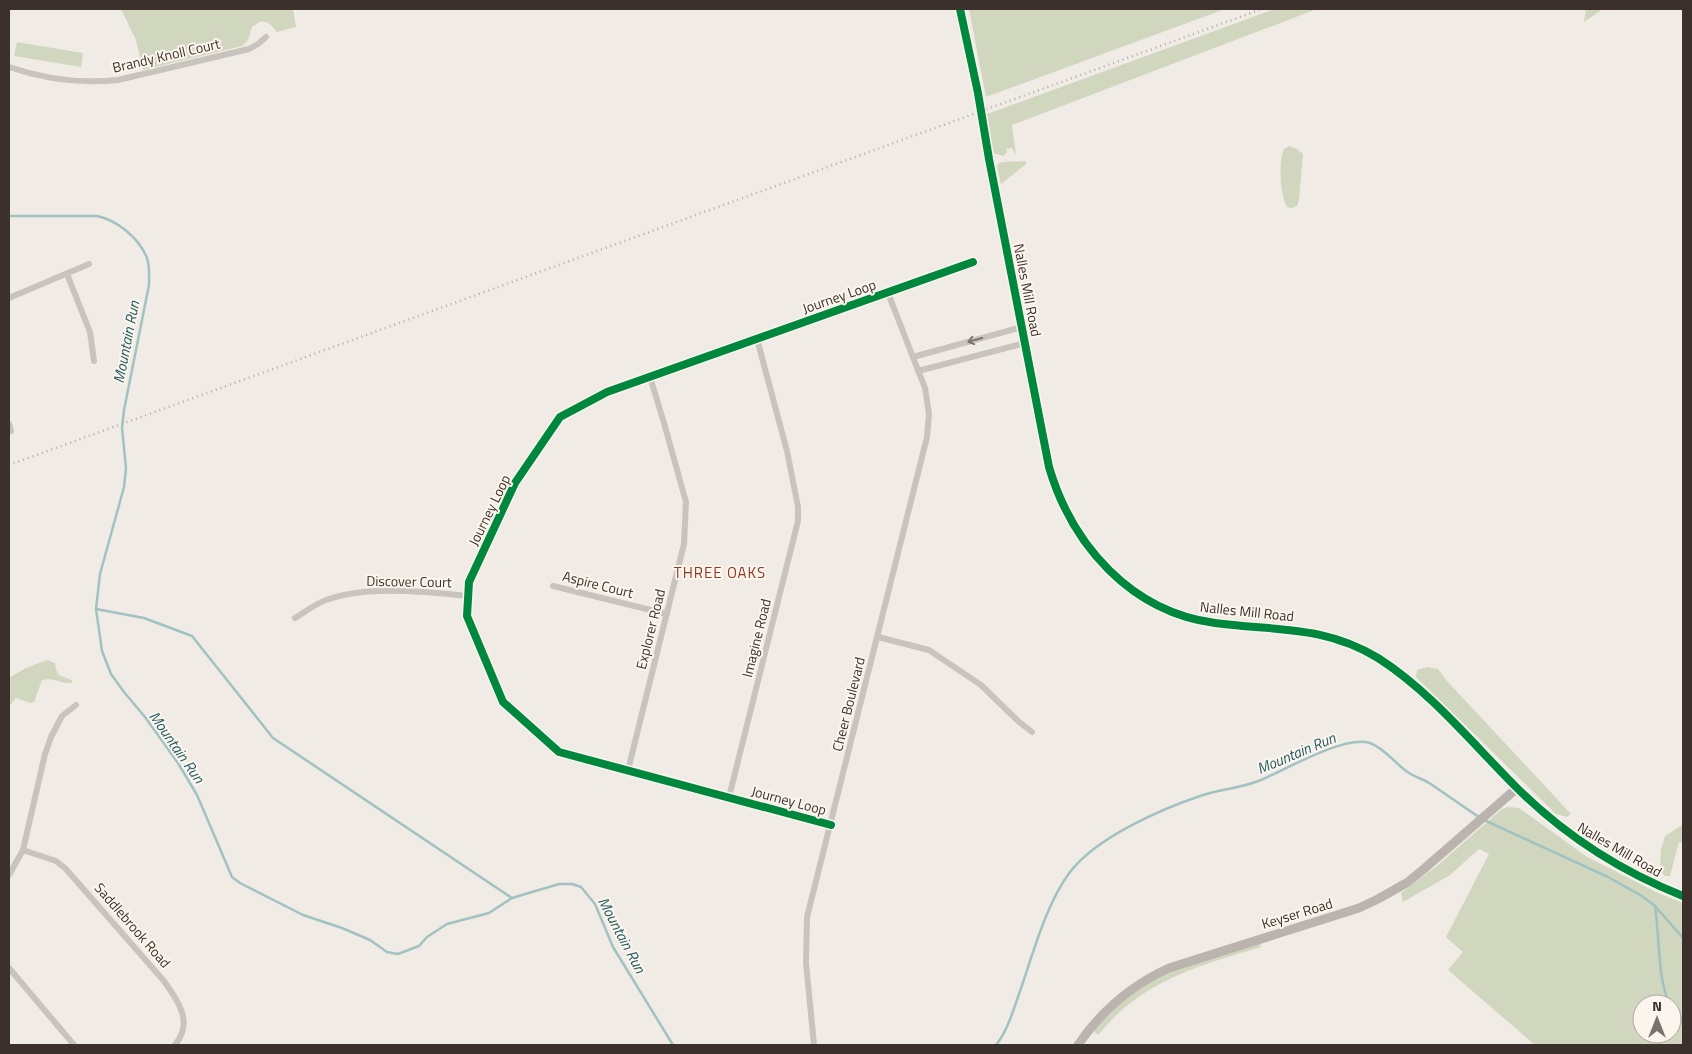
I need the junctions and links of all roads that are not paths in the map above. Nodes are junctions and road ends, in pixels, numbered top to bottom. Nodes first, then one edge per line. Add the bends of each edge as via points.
1 (960, 9) edge
2 (266, 37) dead end
3 (9, 67) edge
4 (972, 262) dead end
5 (89, 264) dead end
6 (67, 274) junction
7 (888, 293) junction
8 (9, 298) edge
9 (1022, 327) junction
10 (757, 339) junction
11 (1025, 343) junction
12 (913, 357) junction
13 (94, 361) dead end
14 (918, 371) junction
15 (650, 377) junction
16 (553, 586) dead end
17 (468, 596) junction
18 (667, 614) junction
19 (295, 618) dead end
20 (878, 637) junction
21 (76, 705) dead end
22 (1032, 732) dead end
23 (628, 770) junction
24 (1517, 788) junction
25 (729, 797) junction
26 (831, 825) junction
27 (23, 850) junction
28 (9, 875) edge
29 (1683, 896) edge
30 (9, 968) edge
31 (74, 1045) edge
32 (175, 1045) edge
33 (814, 1045) edge
34 (1078, 1045) edge

1 - 9 street, Nalles Mill Road
2 - 3 street, Brandy Knoll Court via 249,49 118,80 66,80
4 - 7 street, Journey Loop
5 - 6 street
6 - 8 street
6 - 13 street via 90,332
7 - 10 street, Journey Loop
7 - 12 street, Cheer Boulevard
9 - 11 street, Nalles Mill Road
9 -> 12 street
10 - 15 street, Journey Loop
10 - 25 street, Imagine Road via 787,451 798,521
11 - 14 street
11 - 24 street, Nalles Mill Road via 1054,486 1081,539 1106,568 1137,593 1197,620 1304,631 1359,648 1409,681
12 - 14 street, Cheer Boulevard
14 - 20 street, Cheer Boulevard via 925,388 927,437
15 - 17 street, Journey Loop via 607,392 560,417 515,483 469,582
15 - 18 street, Explorer Road via 686,502 684,544
16 - 18 street, Aspire Court
17 - 19 street, Discover Court via 368,591 325,600
17 - 23 street, Journey Loop via 468,616 503,702 559,752
18 - 23 street, Explorer Road
20 - 22 street via 929,650 981,685
20 - 26 street, Cheer Boulevard
21 - 27 street via 62,716 51,737
23 - 25 street, Journey Loop
24 - 29 street, Nalles Mill Road via 1566,831 1602,856
24 - 34 street, Keyser Road via 1408,882 1378,900 1195,958 1158,973 1110,1007
25 - 26 street, Journey Loop
26 - 33 street, Cheer Boulevard via 806,916 806,963
27 - 28 street
27 - 32 street, Saddlebrook Road via 56,861 66,868 164,981 183,1015 181,1035
30 - 31 street

